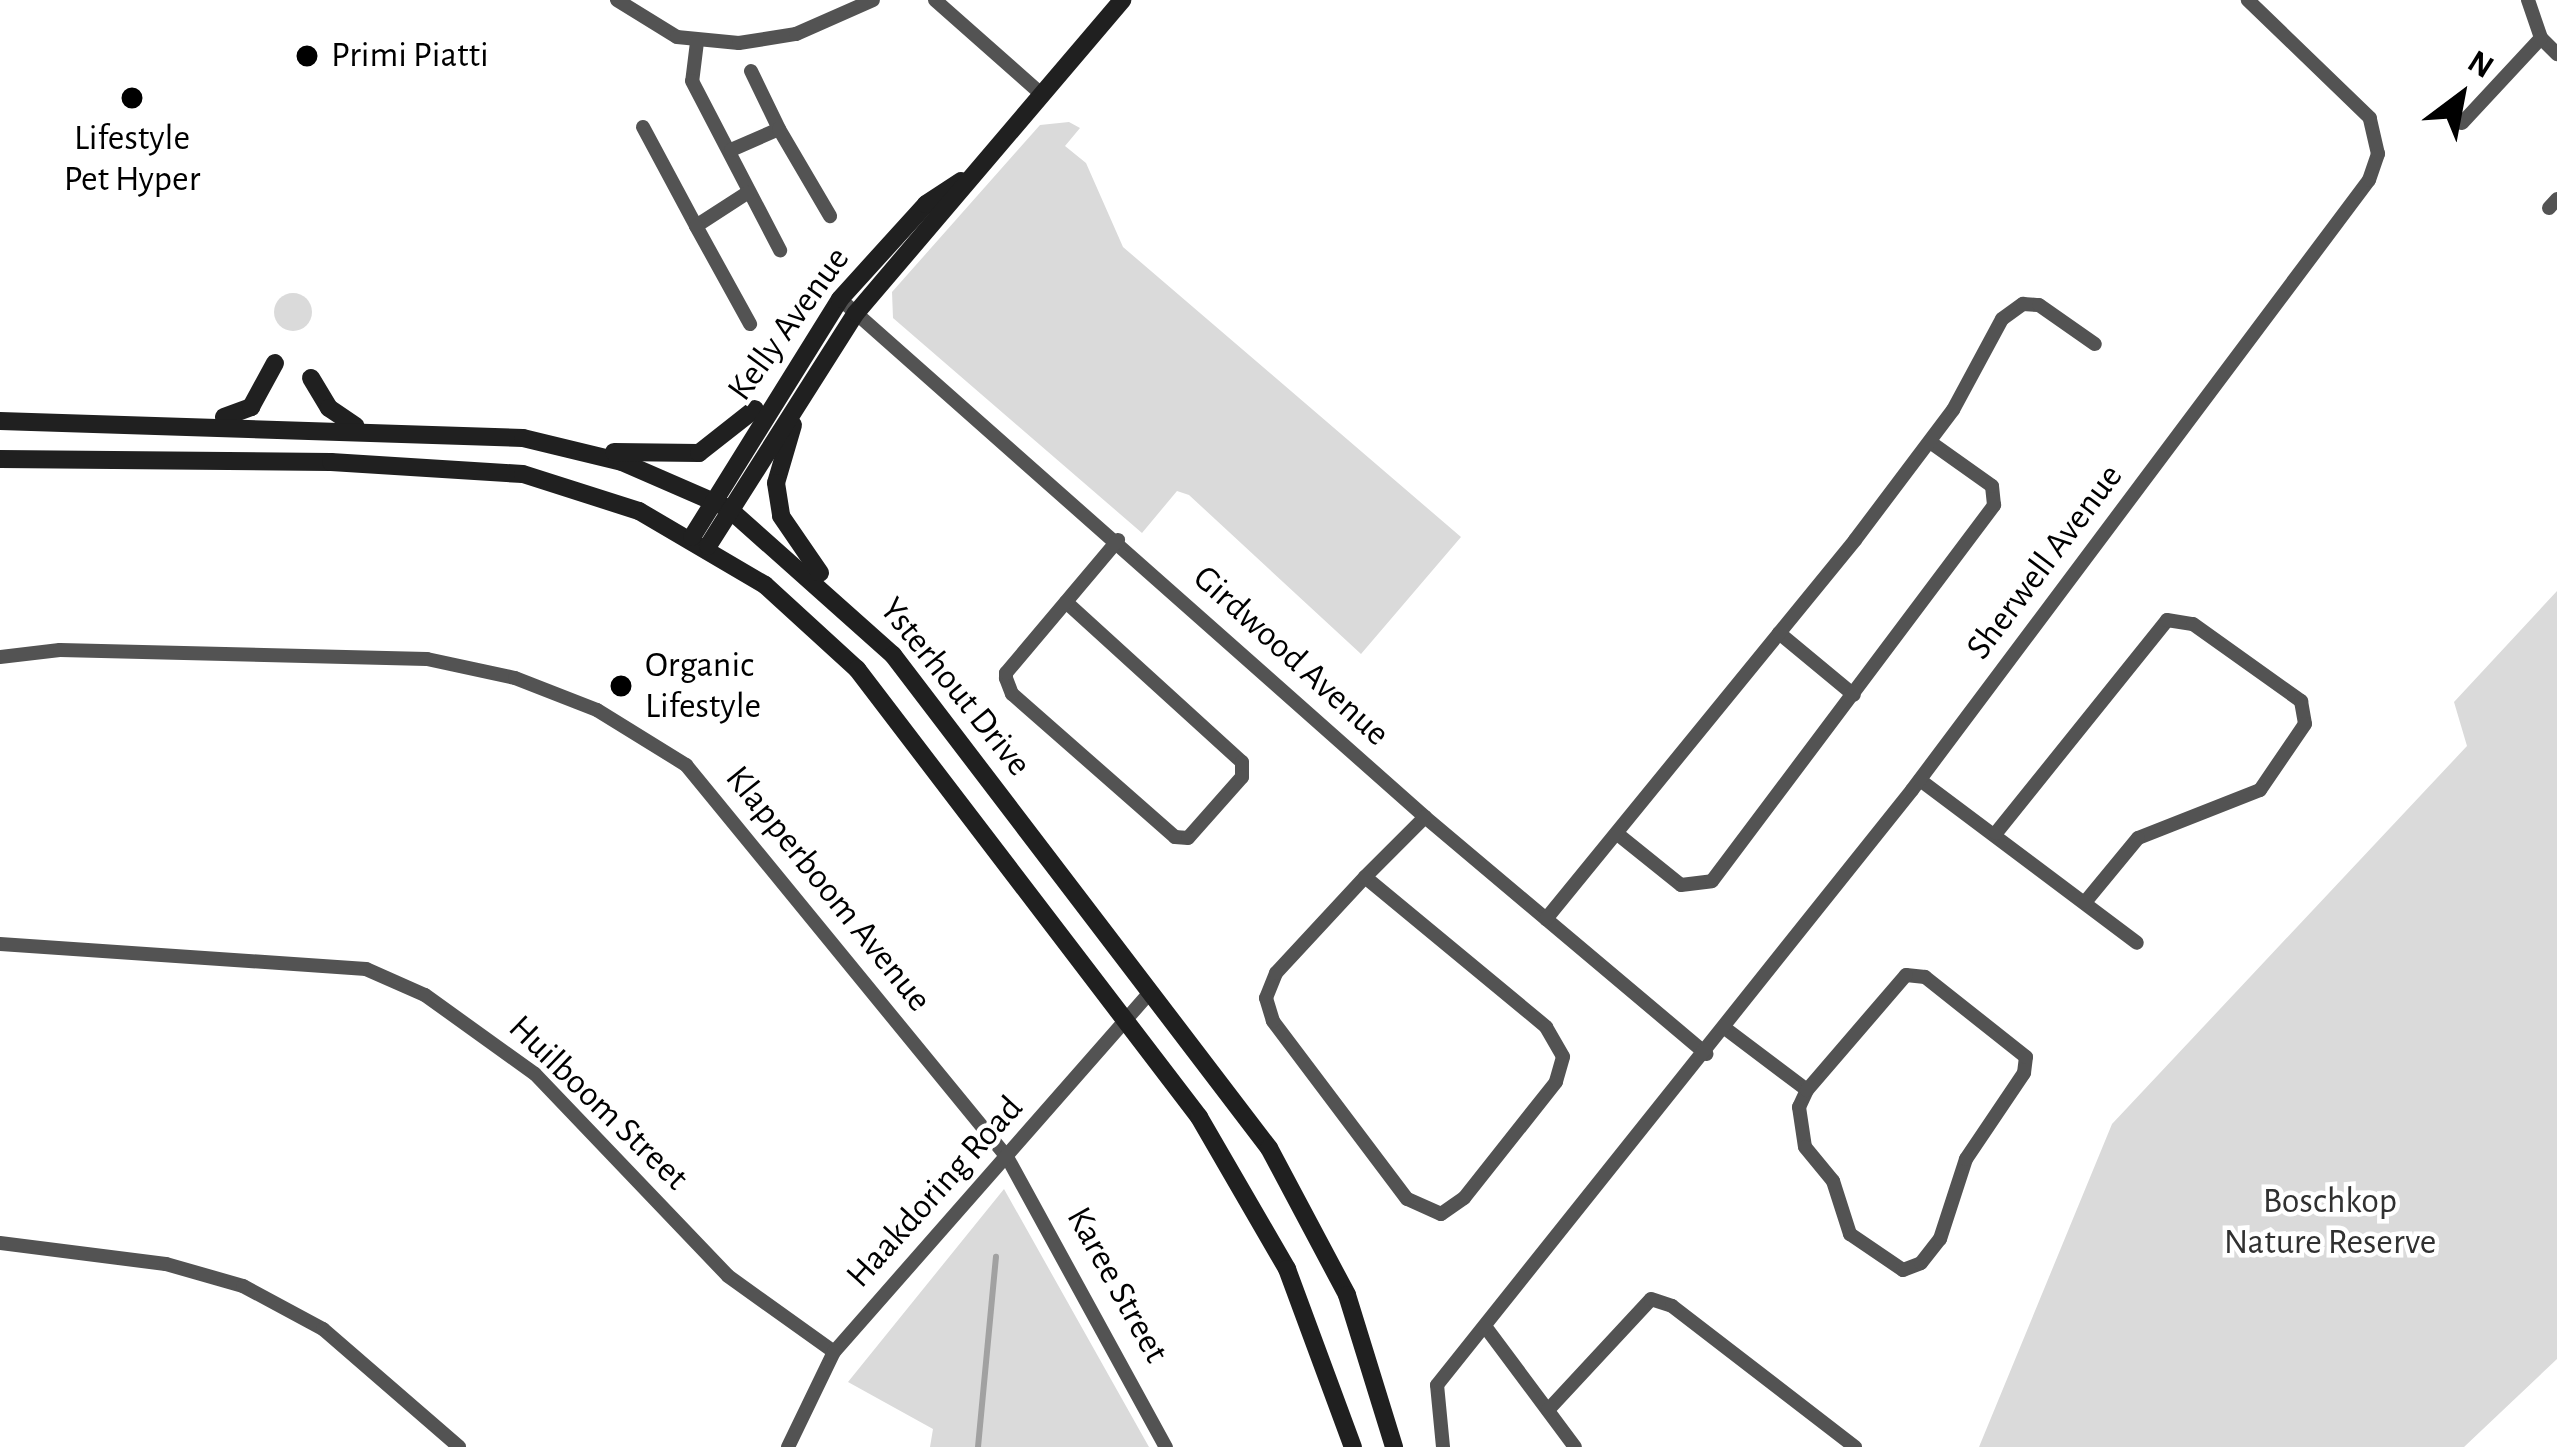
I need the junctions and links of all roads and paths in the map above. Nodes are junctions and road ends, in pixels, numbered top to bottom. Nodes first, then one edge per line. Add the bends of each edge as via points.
1 (617, 0) edge
2 (873, 0) edge
3 (935, 0) edge
4 (1123, 0) edge
5 (2248, 0) edge
6 (2528, 0) edge
7 (2541, 38) junction
8 (697, 42) junction
9 (2557, 53) edge
10 (751, 71) dead end
11 (1040, 93) junction
12 (2462, 123) dead end
13 (643, 127) dead end
14 (779, 129) junction
15 (731, 150) junction
16 (969, 175) junction
17 (747, 193) junction
18 (830, 216) dead end
19 (696, 226) junction
20 (780, 250) dead end
21 (840, 298) junction
22 (856, 313) junction
23 (750, 324) dead end
24 (2095, 344) dead end
25 (800, 355) junction
26 (275, 363) dead end
27 (820, 366) junction
28 (311, 378) dead end
29 (0, 421) edge
30 (196, 424) junction
31 (360, 429) junction
32 (1930, 442) junction
33 (562, 445) junction
34 (0, 459) edge
35 (719, 504) junction
36 (1118, 540) junction
37 (700, 542) junction
38 (841, 601) junction
39 (1066, 602) junction
40 (1779, 633) junction
41 (0, 657) edge
42 (1854, 695) junction
43 (1920, 781) junction
44 (1425, 817) junction
45 (1996, 833) junction
46 (1620, 836) junction
47 (1365, 877) junction
48 (2086, 901) junction
49 (1546, 919) junction
50 (2137, 943) dead end
51 (0, 944) edge
52 (1150, 992) junction
53 (1127, 1019) junction
54 (1726, 1029) junction
55 (1706, 1054) junction
56 (1807, 1090) junction
57 (1007, 1157) junction
58 (0, 1244) edge
59 (1486, 1329) junction
60 (834, 1352) junction
61 (1548, 1410) junction
62 (459, 1447) edge
63 (788, 1447) edge
64 (1166, 1447) edge
65 (1353, 1447) edge
66 (1394, 1447) edge
67 (1444, 1447) edge
68 (1575, 1447) edge
69 (1856, 1447) edge

1 - 8 street
2 - 8 street via 796,34
3 - 11 street
4 - 11 main road, Kelly Avenue
5 - 43 street, Sherwell Avenue via 2370,118 2378,154 2356,202
6 - 7 street
7 - 9 street
7 - 12 street
8 - 15 street via 692,81
10 - 14 street
11 - 16 main road, Kelly Avenue
13 - 19 street
14 - 15 street
14 - 18 street
15 - 17 street
16 - 21 main road, Kelly Avenue via 926,204
16 - 22 main road, Kelly Avenue
17 - 19 street
17 - 20 street
19 - 23 street
21 - 22 street, Girdwood Avenue
21 - 25 main road, Kelly Avenue
22 - 27 main road, Kelly Avenue
22 - 36 street, Girdwood Avenue
24 - 32 street via 2057,312 2023,304
25 - 33 main road via 734,433 699,453
25 - 35 main road, Kelly Avenue
26 - 30 main road via 251,407
27 - 35 main road, Kelly Avenue
27 - 38 main road via 786,436 776,483 789,533
28 - 31 main road via 329,408
29 - 30 main road, Ysterhout Drive
30 - 31 main road, Ysterhout Drive
31 - 33 main road, Ysterhout Drive
32 - 40 street
32 - 42 street via 1991,486 1994,505
33 - 35 main road, Ysterhout Drive
34 - 37 main road, Ysterhout Drive via 491,470 597,494
35 - 37 main road, Kelly Avenue
35 - 38 main road, Ysterhout Drive
36 - 39 street
36 - 44 street, Girdwood Avenue
37 - 53 main road, Ysterhout Drive via 765,585 857,669
38 - 52 main road, Ysterhout Drive via 893,655
39 - 39 street via 1006,673 1012,694 1174,837 1188,838 1242,777 1242,762
40 - 42 street
40 - 46 street
41 - 57 street, Klapperboom Avenue via 60,650 427,658 515,678 597,710 686,765 731,811
42 - 46 street via 1706,887 1681,885
43 - 45 street
43 - 54 street, Sherwell Avenue
44 - 47 street
44 - 49 street, Girdwood Avenue
45 - 48 street
45 - 48 street via 2167,620 2193,624 2301,701 2305,724 2260,790 2138,838
46 - 49 street
47 - 47 street via 1546,1028 1563,1057 1556,1082 1464,1198 1441,1214 1430,1216 1407,1199 1267,1008 1276,973
48 - 50 street
49 - 55 street, Girdwood Avenue
51 - 60 street, Huilboom Street via 366,969 425,995 535,1074 728,1276
52 - 53 street, Haakdoring Road
52 - 66 main road, Ysterhout Drive via 1268,1148 1327,1247
53 - 57 street, Haakdoring Road
53 - 65 main road, Ysterhout Drive via 1199,1118 1286,1269
54 - 55 street, Sherwell Avenue
54 - 56 street
55 - 59 street, Sherwell Avenue
56 - 56 street via 1798,1107 1805,1147 1833,1181 1850,1234 1903,1270 1922,1263 1940,1239 1966,1160 2027,1065 2012,1041 1925,977 1906,975
57 - 60 street, Haakdoring Road
57 - 64 street, Karee Street
58 - 62 street via 166,1264 243,1286 323,1329
59 - 61 street
59 - 67 street, Sherwell Avenue via 1437,1384
60 - 63 street, Haakdoring Road
61 - 68 street
61 - 69 street via 1651,1299 1672,1306

